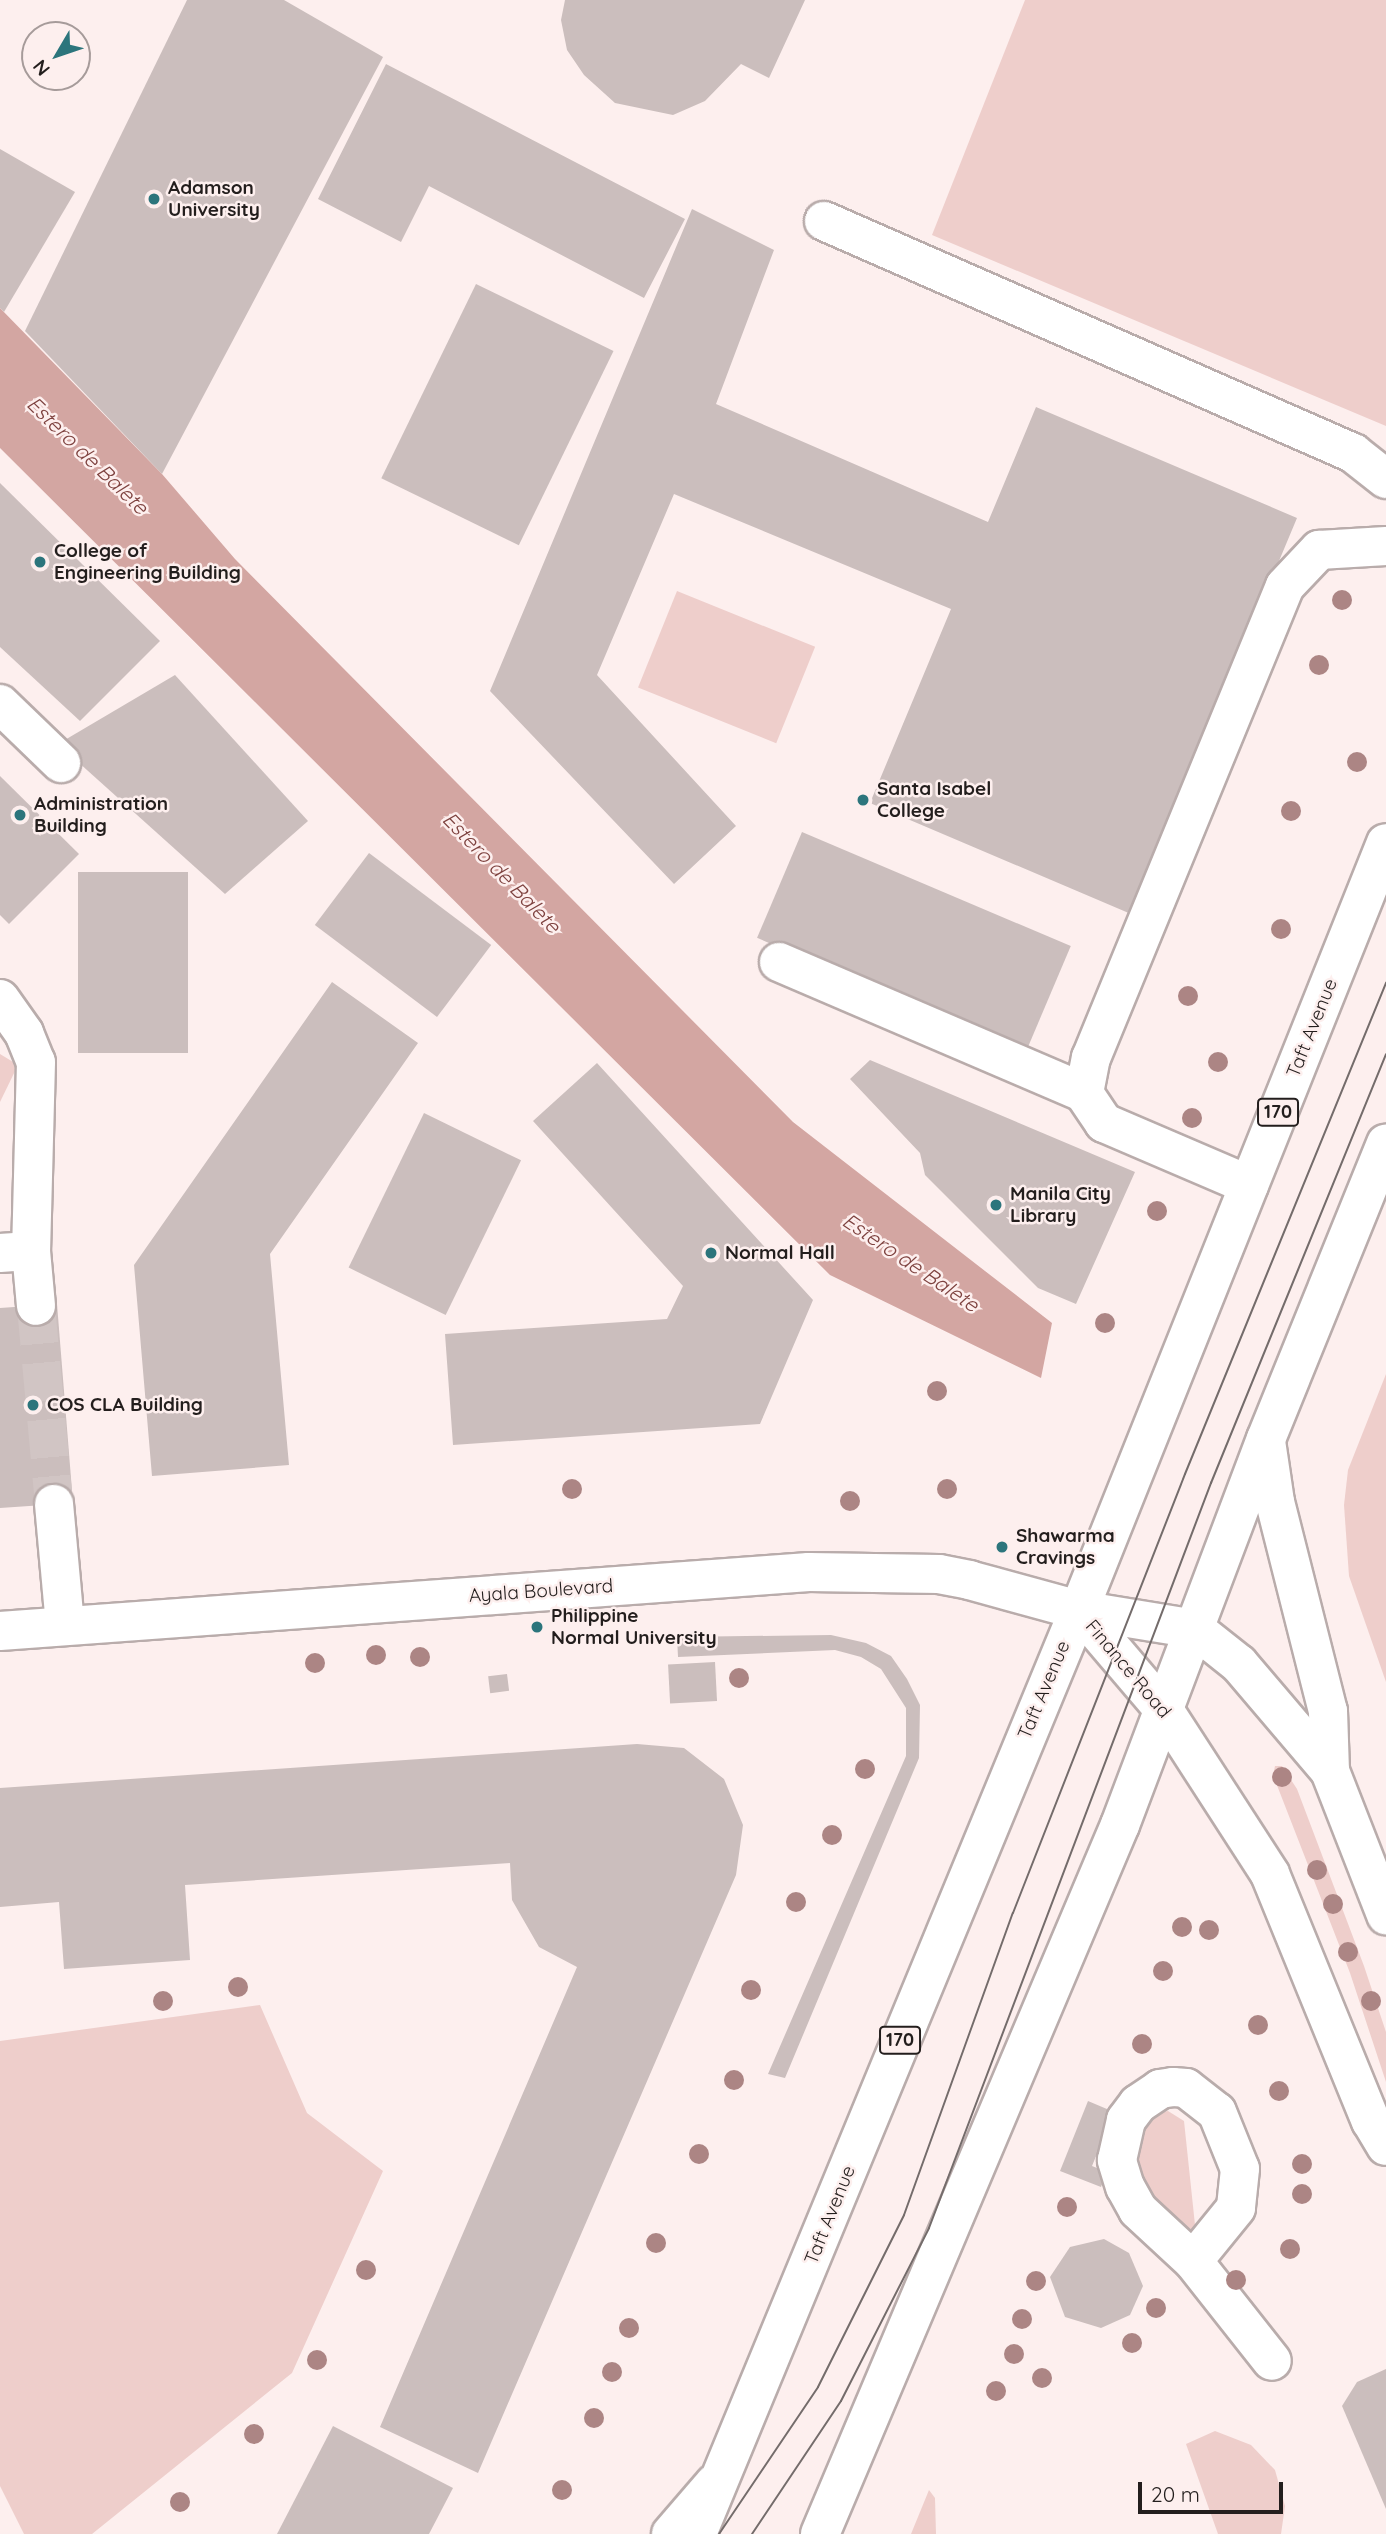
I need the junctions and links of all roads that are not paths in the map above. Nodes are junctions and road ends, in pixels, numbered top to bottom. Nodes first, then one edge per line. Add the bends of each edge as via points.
1 (824, 221) dead end
2 (1369, 455) edge
3 (1386, 479) edge
4 (1386, 546) edge
5 (0, 704) edge
6 (61, 763) dead end
7 (1386, 844) edge
8 (779, 962) dead end
9 (0, 999) edge
10 (1084, 1093) junction
11 (1386, 1143) edge
12 (1249, 1185) junction
13 (15, 1252) edge
14 (36, 1306) tunnel mouth
15 (1266, 1439) junction
16 (54, 1504) tunnel mouth
17 (1079, 1609) junction
18 (65, 1626) junction
19 (1195, 1629) junction
20 (0, 1631) edge
21 (1164, 1710) junction
22 (1330, 1771) junction
23 (1386, 1915) edge
24 (1386, 2146) edge
25 (1193, 2261) dead end
26 (1272, 2361) dead end
27 (725, 2472) junction
28 (671, 2534) edge
29 (697, 2534) edge
30 (821, 2534) edge

1 - 2 main road
2 - 3 main road
4 - 10 main road via 1319,550 1285,586 1091,1058
5 - 6 main road
7 - 12 main road, Taft Avenue / 170
8 - 10 main road
9 - 13 main road via 24,1032 36,1062
10 - 12 main road via 1104,1123
11 - 15 main road
12 - 17 main road, Taft Avenue / 170
13 - 14 main road
15 - 19 main road
15 - 22 main road via 1275,1502 1328,1710
16 - 18 main road
17 - 18 main road, Ayala Boulevard via 939,1574 809,1572
17 - 19 main road, Finance Road
17 - 21 main road, Finance Road
17 - 27 main road, Taft Avenue / 170
18 - 20 main road, Ayala Boulevard
19 - 21 main road
19 - 22 main road via 1255,1681
21 - 24 main road, Finance Road via 1270,1874 1371,2121
21 - 30 main road via 1120,1825
22 - 23 main road
25 - 26 main road
27 - 28 main road
27 - 29 main road, Taft Avenue / 170

